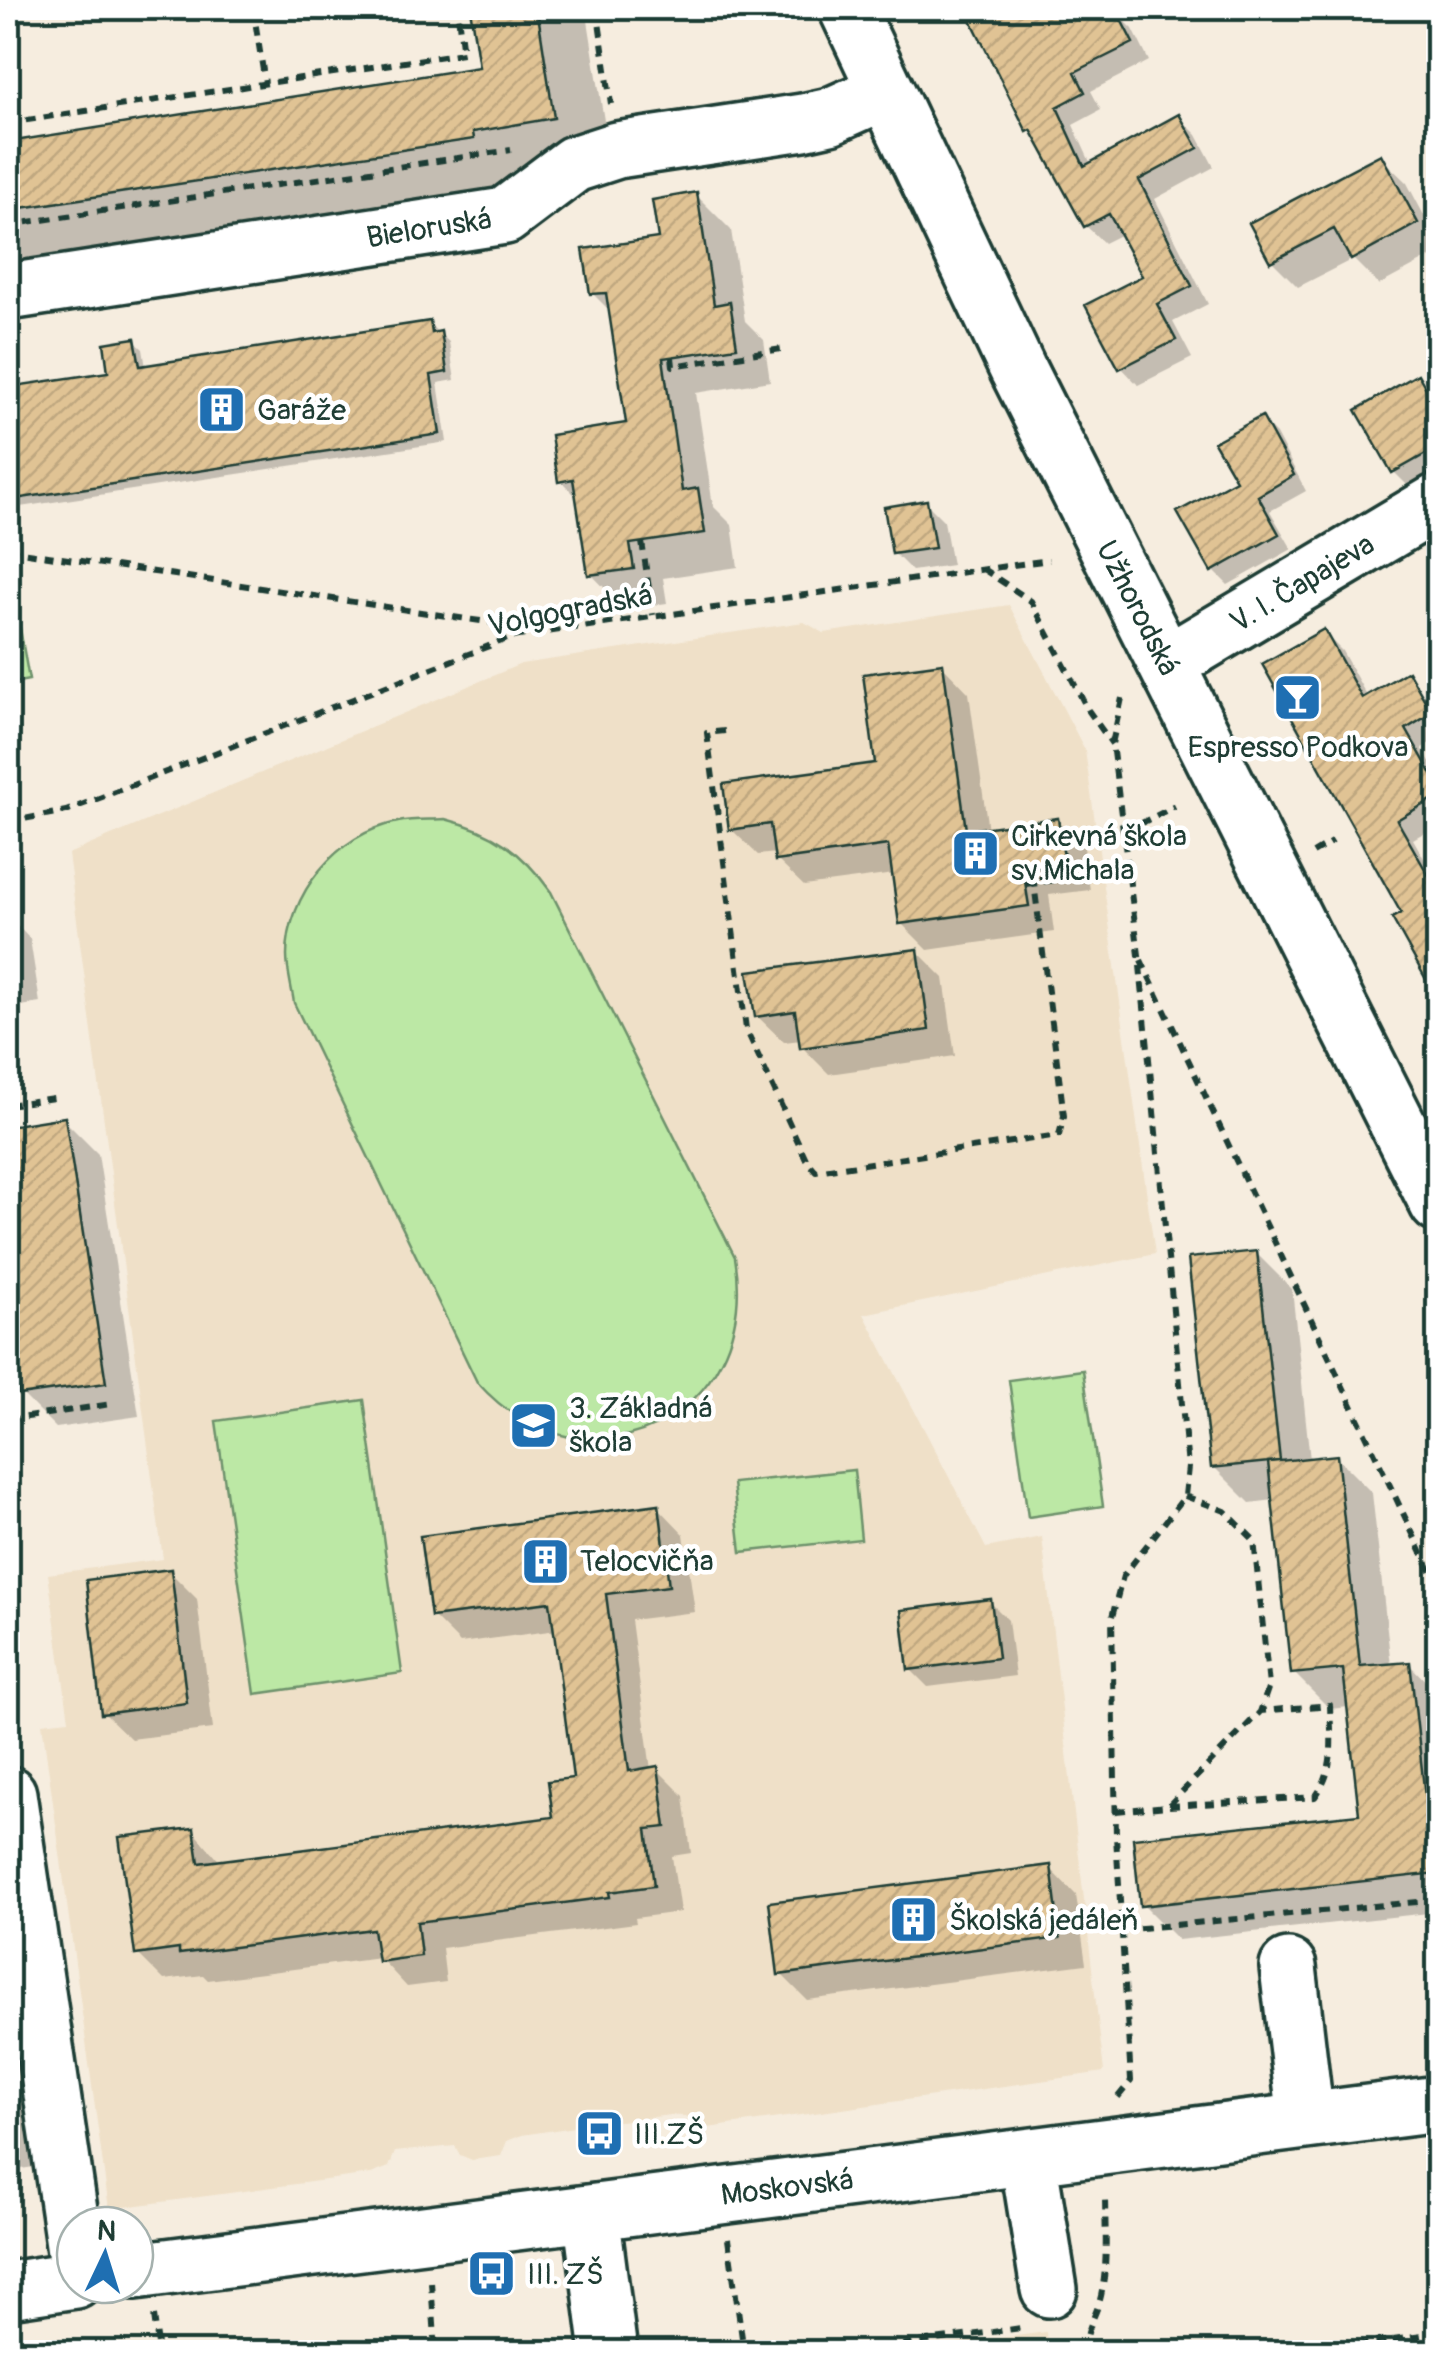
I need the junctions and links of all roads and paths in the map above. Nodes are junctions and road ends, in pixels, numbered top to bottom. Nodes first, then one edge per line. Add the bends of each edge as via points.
1 (253, 8) edge
2 (456, 8) edge
3 (598, 8) edge
4 (847, 8) edge
5 (266, 83) junction
6 (886, 90) junction
7 (8, 123) edge
8 (517, 149) dead end
9 (616, 150) junction
10 (8, 225) edge
11 (8, 292) edge
12 (788, 348) dead end
13 (672, 357) dead end
14 (1438, 502) edge
15 (642, 542) dead end
16 (8, 550) edge
17 (1049, 560) dead end
18 (982, 569) junction
19 (653, 616) junction
20 (547, 630) junction
21 (1166, 664) junction
22 (1122, 698) dead end
23 (724, 731) dead end
24 (1112, 744) junction
25 (1174, 806) dead end
26 (8, 822) edge
27 (1124, 832) junction
28 (1128, 870) junction
29 (8, 934) edge
30 (1138, 955) junction
31 (10, 963) edge
32 (8, 972) edge
33 (60, 1097) dead end
34 (8, 1105) edge
35 (1438, 1204) edge
36 (111, 1404) dead end
37 (8, 1420) edge
38 (1185, 1496) junction
39 (1438, 1587) edge
40 (1260, 1712) junction
41 (8, 1794) edge
42 (1168, 1806) junction
43 (1116, 1811) junction
44 (1438, 1900) edge
45 (1121, 1930) junction
46 (1288, 1967) dead end
47 (1131, 2081) dead end
48 (1438, 2104) edge
49 (1306, 2121) junction
50 (1028, 2158) junction
51 (68, 2205) edge
52 (591, 2213) junction
53 (726, 2223) dead end
54 (1438, 2272) edge
55 (444, 2280) dead end
56 (55, 2283) edge
57 (155, 2286) edge
58 (8, 2290) edge
59 (148, 2305) edge
60 (1055, 2312) junction
61 (610, 2348) edge
62 (898, 2349) edge
63 (158, 2352) edge
64 (436, 2352) edge
65 (744, 2352) edge
66 (848, 2352) edge
67 (1086, 2352) edge
68 (1304, 2352) edge

1 - 5 path
2 - 5 path via 463,52
3 - 9 path
4 - 6 street, Užhorodská
5 - 7 path
6 - 9 street, Bieloruská via 817,119
6 - 21 street, Užhorodská
8 - 10 path
9 - 11 street, Bieloruská via 574,164 505,216
12 - 13 path via 673,366
14 - 21 street, V. I. Čapajeva
15 - 19 path
16 - 20 path
17 - 18 path, Volgogradská
18 - 19 path, Volgogradská
18 - 24 path via 1031,601
19 - 20 path, Volgogradská
20 - 26 path, Volgogradská via 512,637 66,811
21 - 35 street, Užhorodská
22 - 24 path
23 - 28 path via 707,732 746,1028 816,1171 1060,1135 1064,1116 1030,884
24 - 27 path
25 - 27 path
27 - 28 path
28 - 30 path
29 - 31 path
30 - 38 path via 1188,1467
30 - 39 path
31 - 32 path
33 - 34 path
36 - 37 path
38 - 40 path via 1225,1511 1254,1540 1269,1686
38 - 43 path via 1123,1576 1112,1616
40 - 42 path
40 - 42 path via 1330,1705 1332,1756 1328,1780 1315,1797
41 - 51 street
42 - 43 path
43 - 45 path
44 - 45 path
45 - 47 path
46 - 49 street
48 - 49 street, Moskovská
49 - 50 street, Moskovská
50 - 52 street, Moskovská
50 - 60 street
52 - 57 street, Moskovská
52 - 61 street
53 - 65 path
54 - 68 path via 1428,2273 1437,2334
55 - 64 path via 428,2282
56 - 58 street
59 - 63 path
60 - 62 path
60 - 67 path via 1096,2316 1084,2334
62 - 66 path

